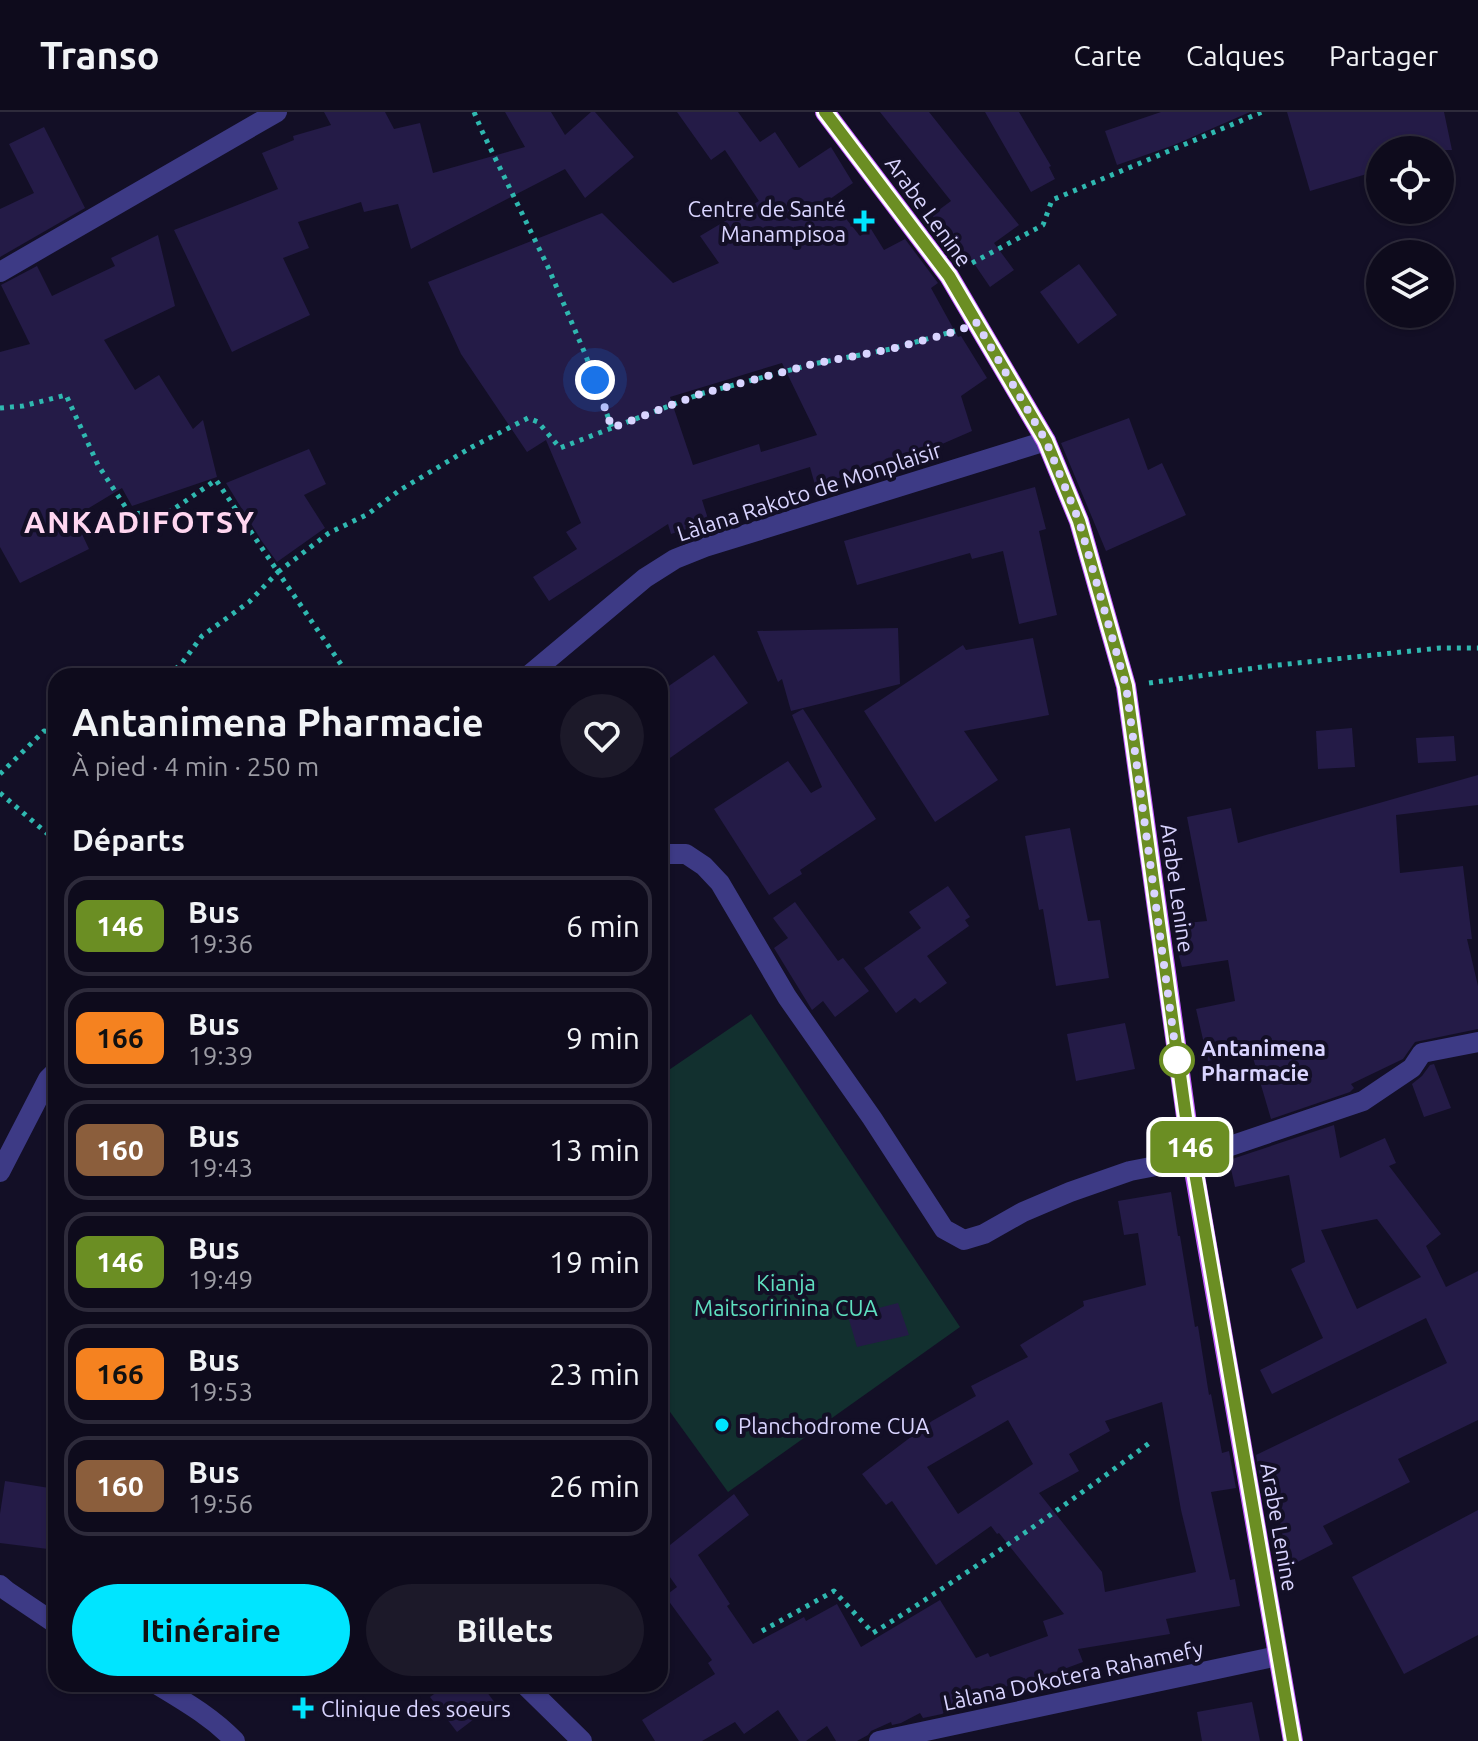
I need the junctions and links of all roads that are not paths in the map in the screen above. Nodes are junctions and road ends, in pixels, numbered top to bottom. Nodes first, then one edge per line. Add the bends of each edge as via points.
1 (277, 112) edge
2 (825, 112) edge
3 (0, 272) edge
4 (1046, 441) junction
5 (538, 668) edge
6 (668, 854) edge
7 (1478, 1042) edge
8 (48, 1079) edge
9 (1192, 1159) junction
10 (0, 1172) edge
11 (0, 1585) edge
12 (48, 1619) edge
13 (1278, 1656) junction
14 (169, 1692) edge
15 (532, 1692) edge
16 (235, 1741) edge
17 (582, 1741) edge
18 (879, 1741) edge
19 (1293, 1741) edge

1 - 3 street
2 - 4 main road, Arabe Lenine via 949,276
4 - 5 street, Làlana Rakoto de Monplaisir via 675,559
4 - 9 main road, Arabe Lenine via 1079,521 1126,686
6 - 9 street via 686,854 720,883 787,997 944,1229 964,1240 1070,1192 1130,1171
7 - 9 street via 1422,1053 1412,1068 1363,1101
8 - 10 street
9 - 13 main road, Arabe Lenine
11 - 12 street
13 - 18 street, Làlana Dokotera Rahamefy
13 - 19 main road, Arabe Lenine
14 - 16 street
15 - 17 street

